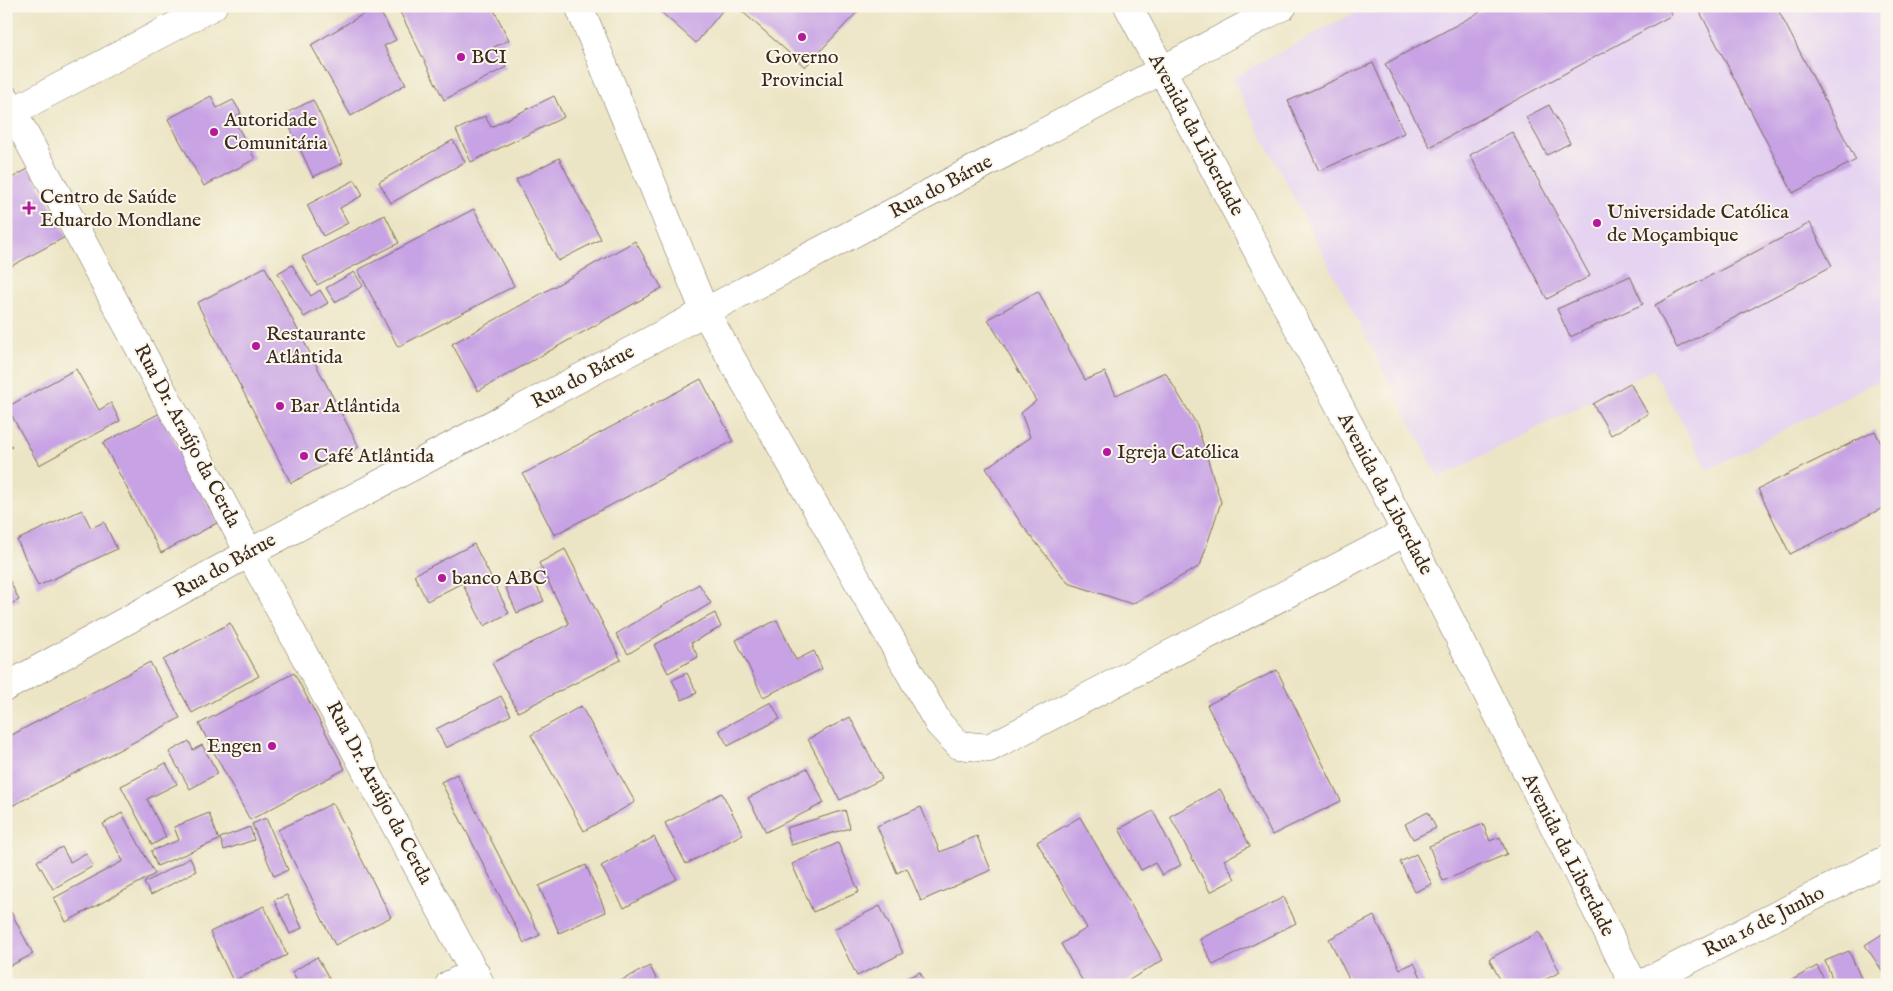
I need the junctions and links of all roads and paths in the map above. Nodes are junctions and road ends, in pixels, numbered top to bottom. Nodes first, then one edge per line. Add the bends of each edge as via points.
1 (214, 6) edge
2 (579, 6) edge
3 (1128, 6) edge
4 (1283, 6) edge
5 (1162, 70) junction
6 (8, 109) edge
7 (705, 312) junction
8 (1406, 532) junction
9 (249, 552) junction
10 (6, 687) edge
11 (1887, 859) edge
12 (478, 978) edge
13 (449, 985) edge
14 (1634, 985) edge
15 (1640, 985) edge

1 - 6 street
2 - 7 street
3 - 5 street, Avenida da Liberdade
4 - 5 street, Rua do Bárue
5 - 7 street, Rua do Bárue
5 - 8 street, Avenida da Liberdade
6 - 9 street, Rua Dr. Araújo da Cerda
7 - 8 street via 939,724 959,745 989,748
7 - 9 street, Rua do Bárue
8 - 14 street, Avenida da Liberdade
9 - 10 street, Rua do Bárue
9 - 12 street, Rua Dr. Araújo da Cerda
11 - 15 street, Rua 16 de Junho
12 - 13 street

